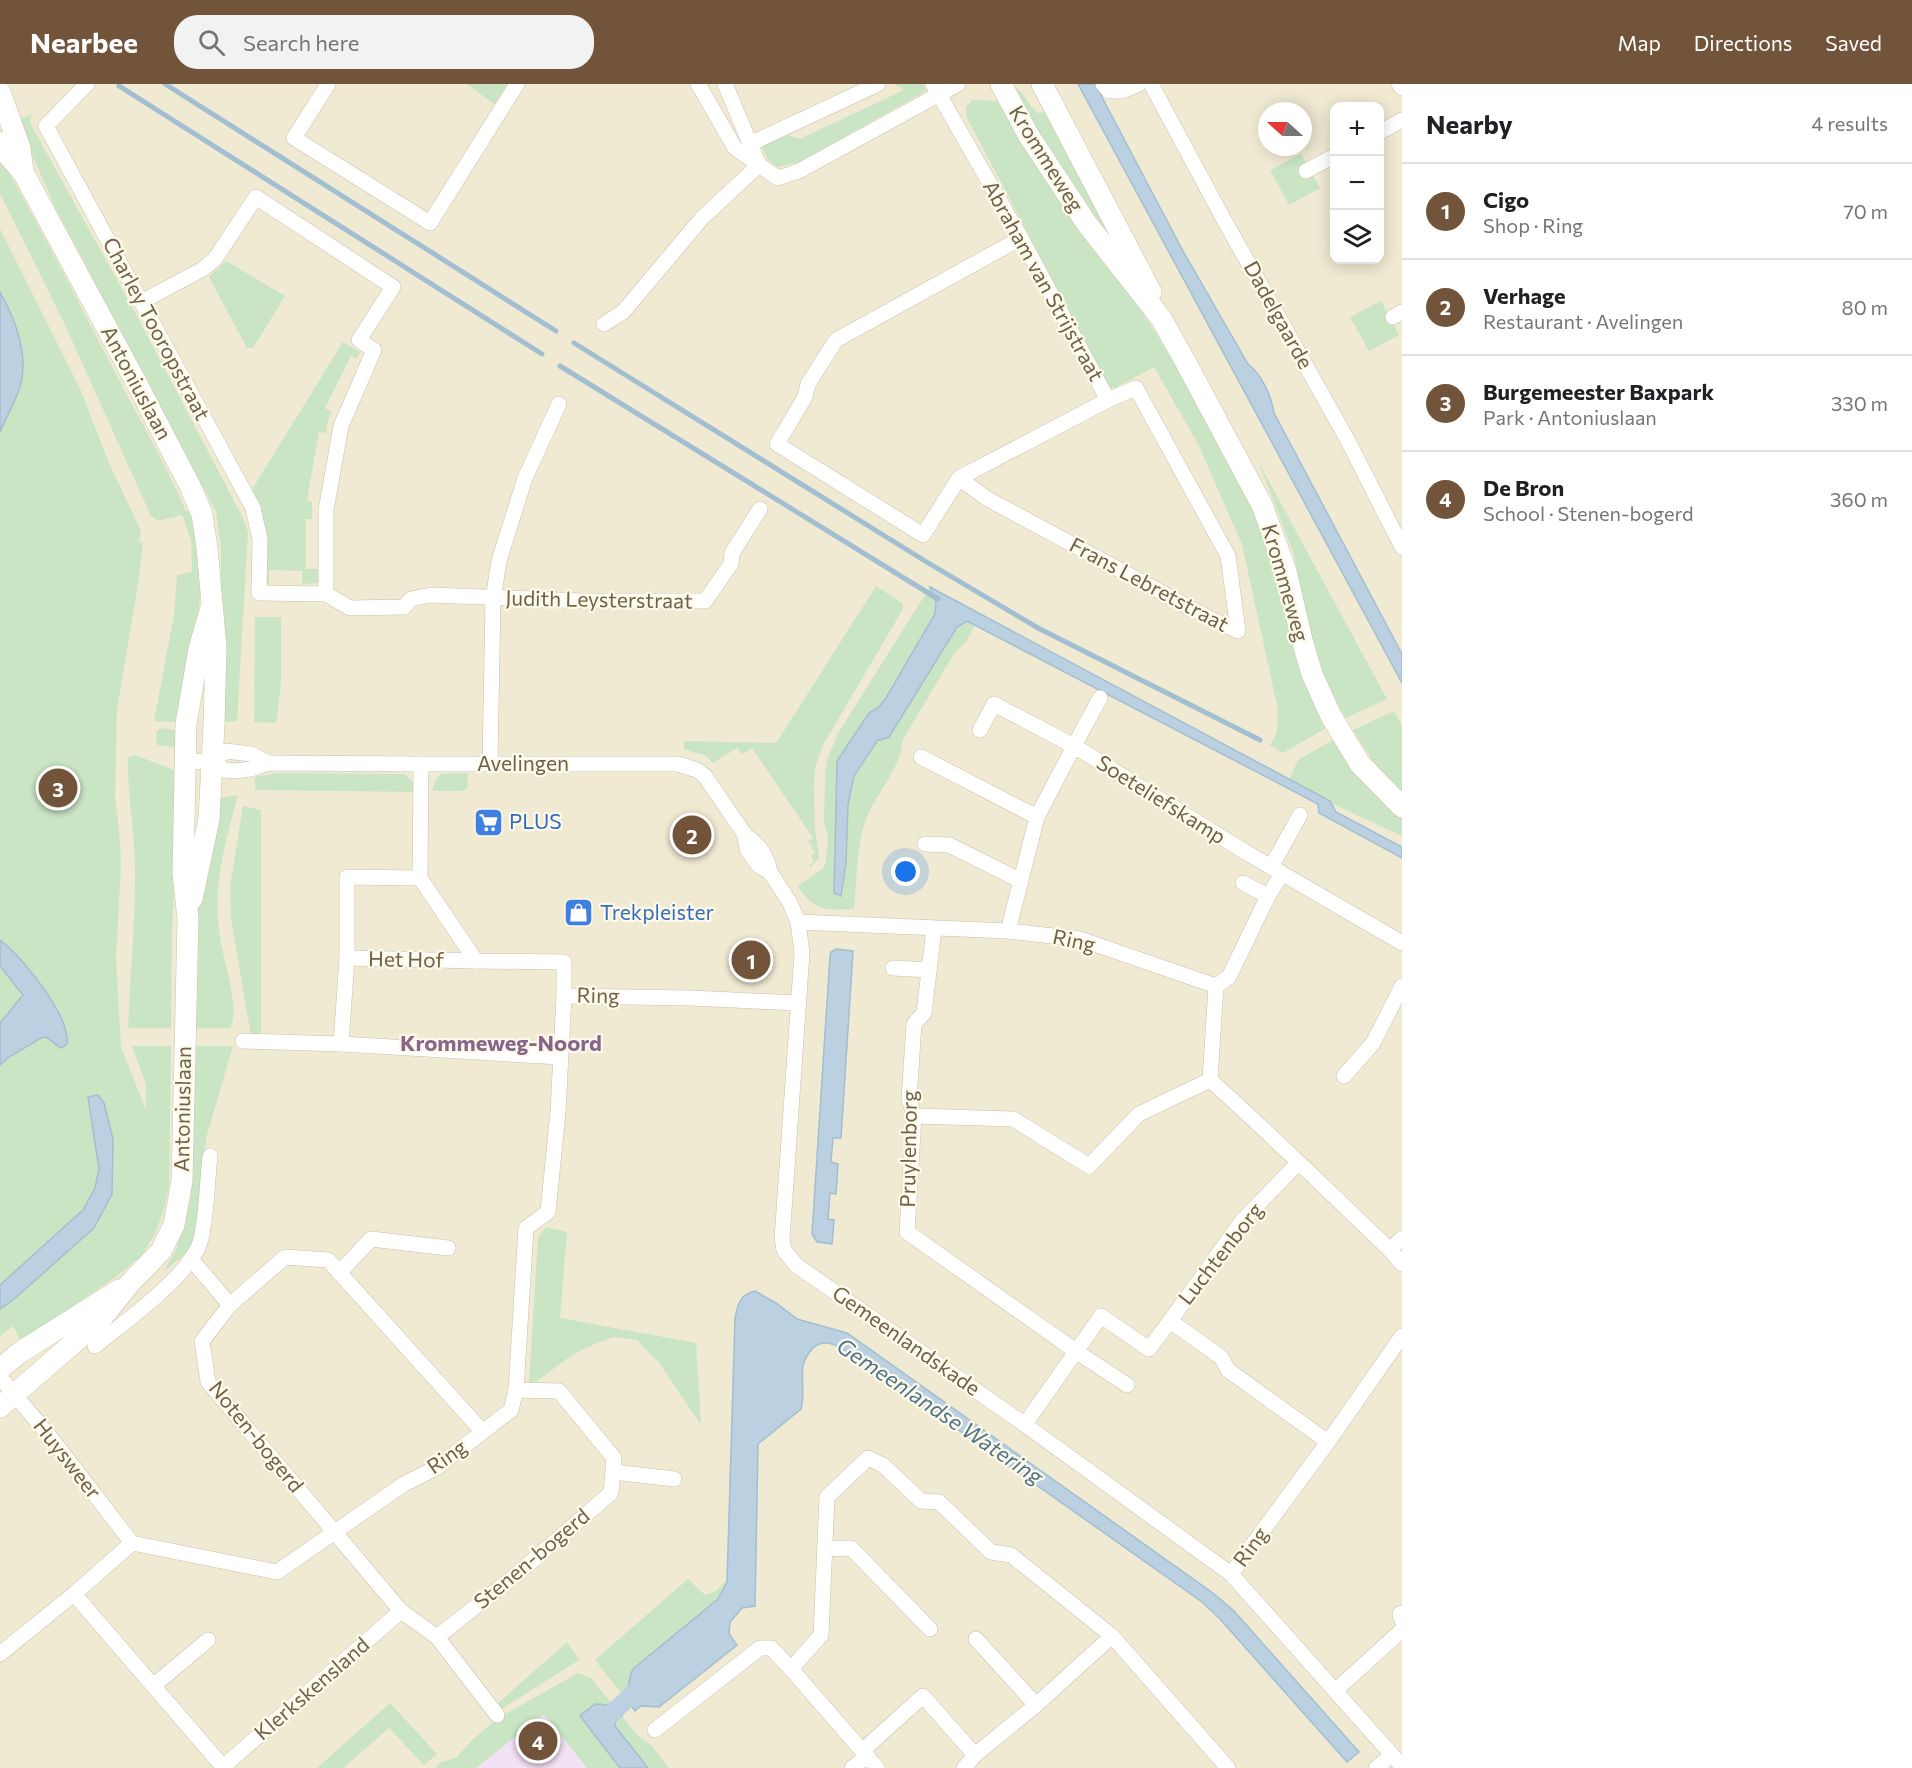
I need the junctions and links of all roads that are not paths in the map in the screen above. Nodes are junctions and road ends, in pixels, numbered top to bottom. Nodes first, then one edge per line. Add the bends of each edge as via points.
1 (87, 84) edge
2 (328, 84) edge
3 (517, 84) edge
4 (698, 84) edge
5 (725, 84) edge
6 (878, 84) edge
7 (958, 84) edge
8 (1001, 84) edge
9 (1042, 84) edge
10 (1103, 84) edge
11 (1139, 84) edge
12 (1151, 84) edge
13 (1399, 84) edge
14 (1402, 88) edge
15 (936, 89) edge
16 (0, 92) edge
17 (1402, 120) edge
18 (1384, 130) edge
19 (0, 142) edge
20 (752, 143) junction
21 (1330, 159) edge
22 (759, 165) junction
23 (1306, 171) dead end
24 (23, 172) junction
25 (1021, 238) junction
26 (141, 302) junction
27 (1161, 318) junction
28 (604, 324) dead end
29 (1108, 400) junction
30 (559, 404) dead end
31 (959, 478) junction
32 (760, 509) dead end
33 (1402, 547) edge
34 (326, 594) junction
35 (493, 599) junction
36 (211, 608) junction
37 (1100, 698) dead end
38 (980, 730) dead end
39 (1074, 746) junction
40 (921, 757) dead end
41 (186, 761) junction
42 (212, 762) junction
43 (490, 763) junction
44 (421, 764) junction
45 (1402, 807) edge
46 (1300, 815) dead end
47 (1037, 817) junction
48 (925, 844) dead end
49 (1276, 870) junction
50 (420, 879) junction
51 (1021, 881) junction
52 (1243, 883) dead end
53 (1268, 896) junction
54 (188, 919) junction
55 (798, 922) junction
56 (934, 929) junction
57 (1008, 931) junction
58 (1402, 943) edge
59 (347, 958) junction
60 (476, 961) junction
61 (893, 968) dead end
62 (929, 970) junction
63 (1216, 986) junction
64 (1402, 986) edge
65 (564, 996) junction
66 (797, 1003) junction
67 (243, 1041) dead end
68 (341, 1044) junction
69 (560, 1057) junction
70 (1344, 1076) dead end
71 (1210, 1080) junction
72 (914, 1116) junction
73 (210, 1156) dead end
74 (1298, 1163) junction
75 (1402, 1238) edge
76 (448, 1248) dead end
77 (1390, 1250) junction
78 (191, 1259) junction
79 (1402, 1264) edge
80 (339, 1273) junction
81 (129, 1284) junction
82 (230, 1305) junction
83 (1170, 1321) junction
84 (1402, 1336) edge
85 (95, 1346) dead end
86 (1077, 1352) junction
87 (0, 1369) edge
88 (0, 1377) edge
89 (1127, 1384) dead end
90 (516, 1390) junction
91 (7, 1401) edge
92 (1025, 1425) junction
93 (482, 1431) junction
94 (1328, 1442) junction
95 (614, 1472) junction
96 (674, 1479) dead end
97 (334, 1532) junction
98 (132, 1542) junction
99 (825, 1549) junction
100 (1231, 1574) junction
101 (74, 1594) junction
102 (401, 1611) junction
103 (1402, 1613) edge
104 (1402, 1620) edge
105 (930, 1629) dead end
106 (1402, 1630) edge
107 (1112, 1636) junction
108 (437, 1637) junction
109 (208, 1640) dead end
110 (976, 1640) dead end
111 (1, 1653) edge
112 (791, 1669) junction
113 (153, 1686) junction
114 (1336, 1690) junction
115 (1035, 1705) junction
116 (497, 1715) dead end
117 (655, 1730) dead end
118 (864, 1753) junction
119 (975, 1755) junction
120 (1397, 1760) edge
121 (224, 1767) edge
122 (852, 1768) edge
123 (877, 1768) edge
124 (964, 1768) edge
125 (1228, 1768) edge
126 (1376, 1768) edge

1 - 26 street, Charley Tooropstraat via 46,126
2 - 3 street via 294,138 430,223
4 - 22 street via 735,148
5 - 20 street
6 - 20 street
7 - 15 street
8 - 27 main road, Krommeweg via 1029,136 1087,224
9 - 27 main road, Krommeweg via 1147,280
10 - 11 street via 1109,91 1122,91
12 - 33 street, Dadelgaarde
13 - 14 street
15 - 22 street via 799,171 778,178
15 - 25 street, Abraham van Strijstraat
16 - 24 main road, Antoniuslaan via 21,148
17 - 18 street
19 - 24 main road, Antoniuslaan
20 - 22 street
21 - 23 street
22 - 28 street via 702,218 623,312
24 - 36 main road, Antoniuslaan via 190,486 202,514
25 - 29 street, Abraham van Strijstraat
25 - 31 street via 836,340 777,444 923,535
26 - 34 street, Charley Tooropstraat via 253,508 260,538 259,593
26 - 34 street via 215,259 256,197 393,286 359,340 374,350 341,426 326,510
27 - 45 main road, Krommeweg via 1262,505 1286,571 1302,640 1322,699 1353,753
29 - 31 street, Abraham van Strijstraat
29 - 31 street, Frans Lebretstraat via 1136,388 1228,556 1238,631 986,498
30 - 35 street via 525,478 499,561
32 - 35 street, Judith Leysterstraat via 705,600
34 - 35 street via 350,608 404,607 411,599 431,595
35 - 43 street
36 - 41 main road, Antoniuslaan via 199,649 186,724
36 - 42 main road, Antoniuslaan via 216,647
37 - 39 street, Soeteliefskamp
38 - 39 street, Soeteliefskamp via 994,704
39 - 47 street, Soeteliefskamp
39 - 49 street, Soeteliefskamp
40 - 47 street
41 - 42 street, Avelingen
41 - 54 main road, Antoniuslaan via 183,873
42 - 44 street, Avelingen via 235,771 268,763
42 - 54 main road, Antoniuslaan via 209,819
43 - 44 street, Avelingen
43 - 55 street, Avelingen via 678,764 697,770 745,835 753,858 770,872 783,891
44 - 50 street
46 - 49 street
47 - 51 street, Soeteliefskamp
48 - 51 street via 949,845
49 - 53 street
49 - 58 street, Soeteliefskamp
50 - 59 street, Het Hof via 347,878
50 - 60 street, Het Hof
51 - 57 street, Soeteliefskamp
52 - 53 street
53 - 63 street via 1229,977
54 - 81 main road, Antoniuslaan via 182,1181 174,1225 161,1251
55 - 56 street, Ring
55 - 66 street via 802,953
56 - 57 street, Ring
56 - 62 street, Pruylenborg
57 - 63 street, Ring via 1080,939
59 - 60 street, Het Hof
59 - 68 street
60 - 65 street, Het Hof via 564,962
61 - 62 street
62 - 72 street, Pruylenborg via 924,1013 914,1024 909,1099
63 - 71 street
64 - 70 street via 1373,1043
65 - 66 street, Ring
65 - 69 street, Ring
66 - 92 street, Gemeenlandskade via 784,1250 796,1264
67 - 68 street
68 - 69 street
69 - 90 street, Ring via 548,1212 526,1228
71 - 72 street via 1139,1114 1089,1166 1013,1119
71 - 74 street
72 - 86 street, Pruylenborg via 907,1232
73 - 78 street via 201,1240
74 - 77 street
74 - 83 street, Luchtenborg via 1242,1221
75 - 77 street
76 - 80 street via 371,1239
77 - 79 street
78 - 82 street
78 - 85 street via 167,1286
80 - 82 street, Noten-bogerd via 328,1260 285,1257
80 - 93 street, Noten-bogerd
81 - 87 main road, Antoniuslaan
81 - 91 main road, Antoniuslaan via 101,1318
82 - 97 street, Noten-bogerd via 202,1341 208,1382
83 - 86 street via 1149,1349 1101,1316
83 - 94 street via 1221,1357 1228,1370
84 - 94 street, Ring
86 - 89 street, Pruylenborg
86 - 92 street
88 - 91 street, Huysweer
90 - 93 street, Ring via 511,1410
90 - 95 street via 559,1391 614,1458
91 - 98 street, Huysweer via 51,1438
92 - 100 street, Gemeenlandskade
93 - 97 street, Ring via 436,1468 404,1484
94 - 100 street, Ring
95 - 96 street
95 - 108 street, Stenen-bogerd via 611,1492
97 - 98 street, Ring via 276,1572
97 - 102 street
98 - 101 street
99 - 105 street via 851,1548
99 - 107 street via 827,1497 868,1458 883,1464 921,1500 939,1502 991,1552 1011,1555
99 - 112 street via 821,1635
100 - 114 street, Ring
101 - 111 street
101 - 113 street
102 - 108 street
102 - 121 street, Klerkskensland
103 - 104 street
106 - 114 street
107 - 115 street
107 - 125 street
108 - 116 street
109 - 113 street
110 - 115 street
112 - 117 street via 771,1648 760,1648
112 - 118 street
113 - 121 street
114 - 120 street, Ring
115 - 119 street
118 - 119 street via 923,1696
118 - 122 street
118 - 123 street
119 - 124 street
120 - 126 street, Ring

